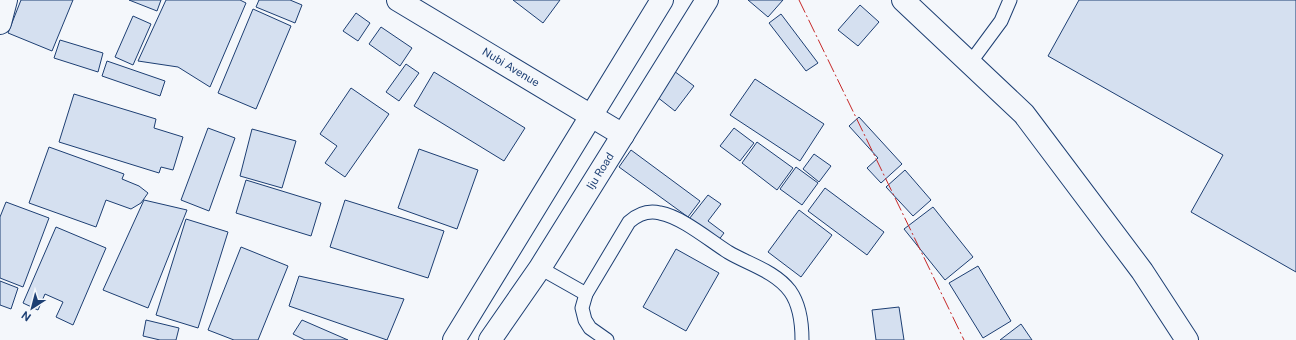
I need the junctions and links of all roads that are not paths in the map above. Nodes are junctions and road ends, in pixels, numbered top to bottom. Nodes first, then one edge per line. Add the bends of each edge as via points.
1 (6, 0) edge
2 (398, 0) edge
3 (662, 0) edge
4 (707, 0) edge
5 (903, 0) edge
6 (1010, 0) edge
7 (0, 24) edge
8 (970, 63) junction
9 (592, 116) junction
10 (623, 135) junction
11 (540, 268) junction
12 (586, 294) junction
13 (454, 340) edge
14 (490, 340) edge
15 (607, 340) edge
16 (802, 340) edge
17 (1187, 340) edge

1 - 7 main road
2 - 9 main road, Nubi Avenue
3 - 9 main road
4 - 10 main road, Iju Road
5 - 8 main road
6 - 8 lane via 1000,21
8 - 17 main road via 1024,114 1142,271
9 - 10 main road, Nubi Avenue
9 - 13 main road
10 - 11 main road, Iju Road
11 - 12 lane
11 - 14 main road, Iju Road
12 - 15 lane via 582,308 585,320 590,328
12 - 16 lane via 629,222 644,213 659,212 687,225 783,283 798,306

